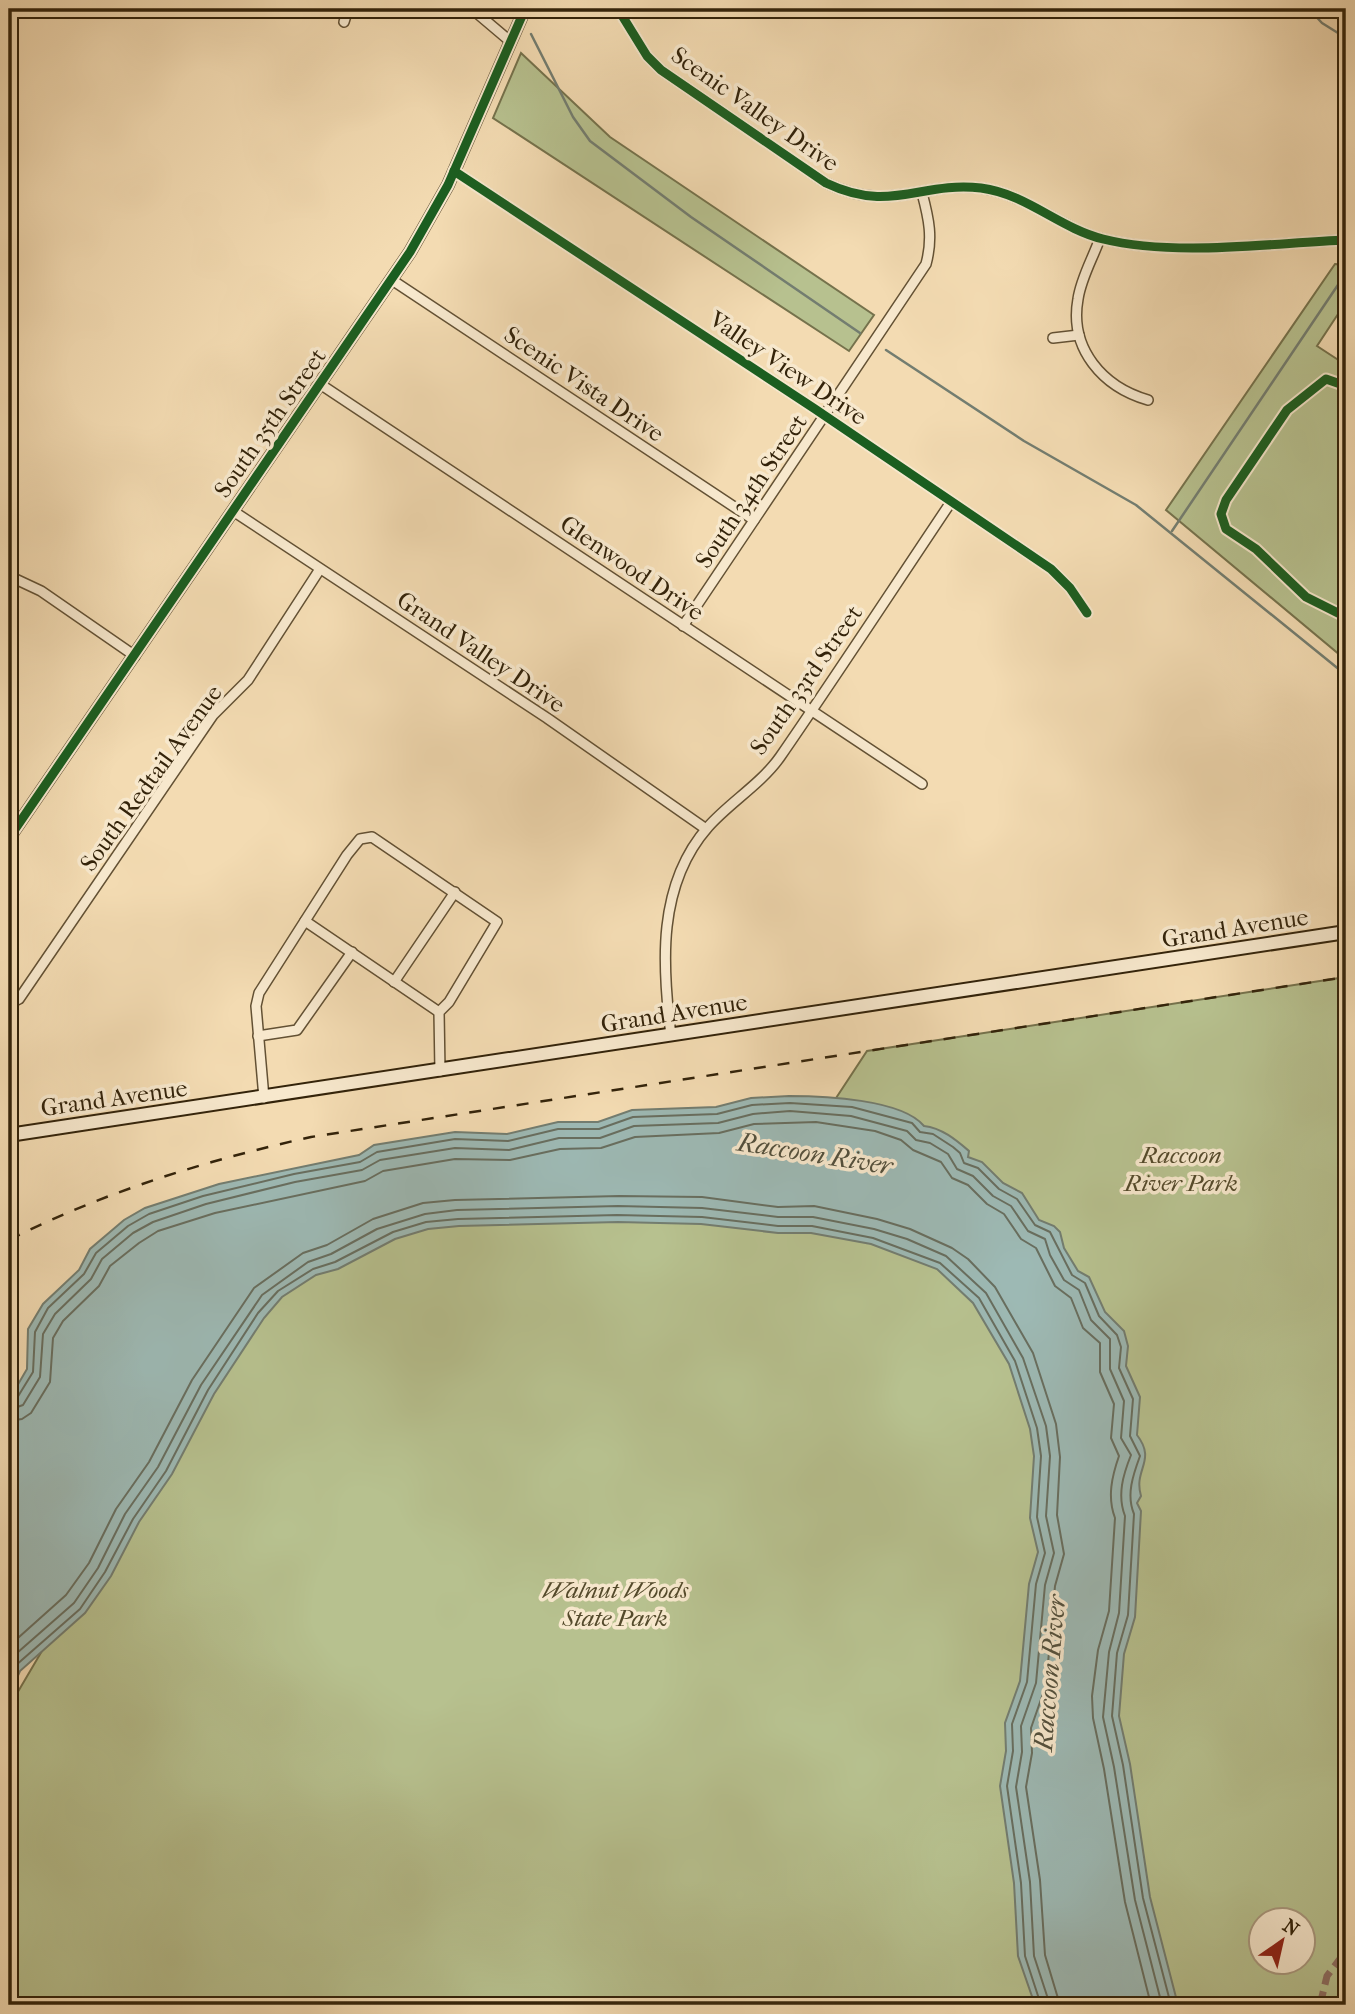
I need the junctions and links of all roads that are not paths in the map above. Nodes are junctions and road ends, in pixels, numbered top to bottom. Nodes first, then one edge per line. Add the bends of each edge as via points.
1 (348, 9) edge
2 (472, 9) edge
3 (525, 9) edge
4 (618, 9) edge
5 (344, 22) dead end
6 (510, 41) junction
7 (454, 171) junction
8 (922, 193) junction
9 (1100, 238) junction
10 (1346, 240) edge
11 (392, 280) junction
12 (1079, 335) junction
13 (1054, 338) dead end
14 (320, 384) junction
15 (1149, 400) dead end
16 (825, 415) junction
17 (951, 502) junction
18 (233, 511) junction
19 (754, 520) junction
20 (320, 569) junction
21 (9, 576) edge
22 (1087, 613) dead end
23 (683, 626) junction
24 (135, 656) junction
25 (810, 711) junction
26 (922, 784) dead end
27 (706, 829) junction
28 (9, 838) edge
29 (455, 892) junction
30 (305, 921) junction
31 (1346, 932) edge
32 (352, 953) junction
33 (394, 982) junction
34 (9, 1003) edge
35 (439, 1012) junction
36 (671, 1035) junction
37 (258, 1036) junction
38 (440, 1071) junction
39 (264, 1098) junction
40 (9, 1135) edge

1 - 5 street
2 - 6 street
3 - 6 street, South 35th Street
4 - 8 street, Scenic Valley Drive via 661,70 826,183 886,199
6 - 7 street, South 35th Street
7 - 11 street, South 35th Street
7 - 16 street, Valley View Drive
8 - 9 street, Scenic Valley Drive via 960,187 995,190
8 - 16 street, South 34th Street via 931,222 926,264
9 - 10 street, Scenic Valley Drive via 1168,247
9 - 12 street via 1078,298
11 - 14 street, South 35th Street
11 - 19 street, Scenic Vista Drive
12 - 13 street
12 - 15 street via 1090,360 1108,381
14 - 18 street, South 35th Street
14 - 23 street, Glenwood Drive
16 - 17 street, Valley View Drive
16 - 19 street, South 34th Street
17 - 22 street, Valley View Drive via 1051,569
17 - 25 street, South 33rd Street
18 - 20 street, Grand Valley Drive
18 - 24 street, South 35th Street
19 - 23 street, South 34th Street
20 - 27 street, Grand Valley Drive
20 - 34 street, South Redtail Avenue via 248,680 214,715 19,999
21 - 24 street via 41,591
23 - 25 street, Glenwood Drive
24 - 28 street, South 35th Street
25 - 26 street, Glenwood Drive
25 - 27 street, South 33rd Street via 777,761
27 - 36 street, South 33rd Street via 678,882 665,930 663,970
29 - 30 street via 372,837 360,839
29 - 33 street
29 - 35 street via 497,922
30 - 32 street
30 - 37 street via 258,993
31 - 36 main road, Grand Avenue
32 - 33 street
32 - 37 street via 297,1030
33 - 35 street
35 - 38 street
36 - 38 main road, Grand Avenue
37 - 39 street
38 - 39 main road, Grand Avenue
39 - 40 main road, Grand Avenue

